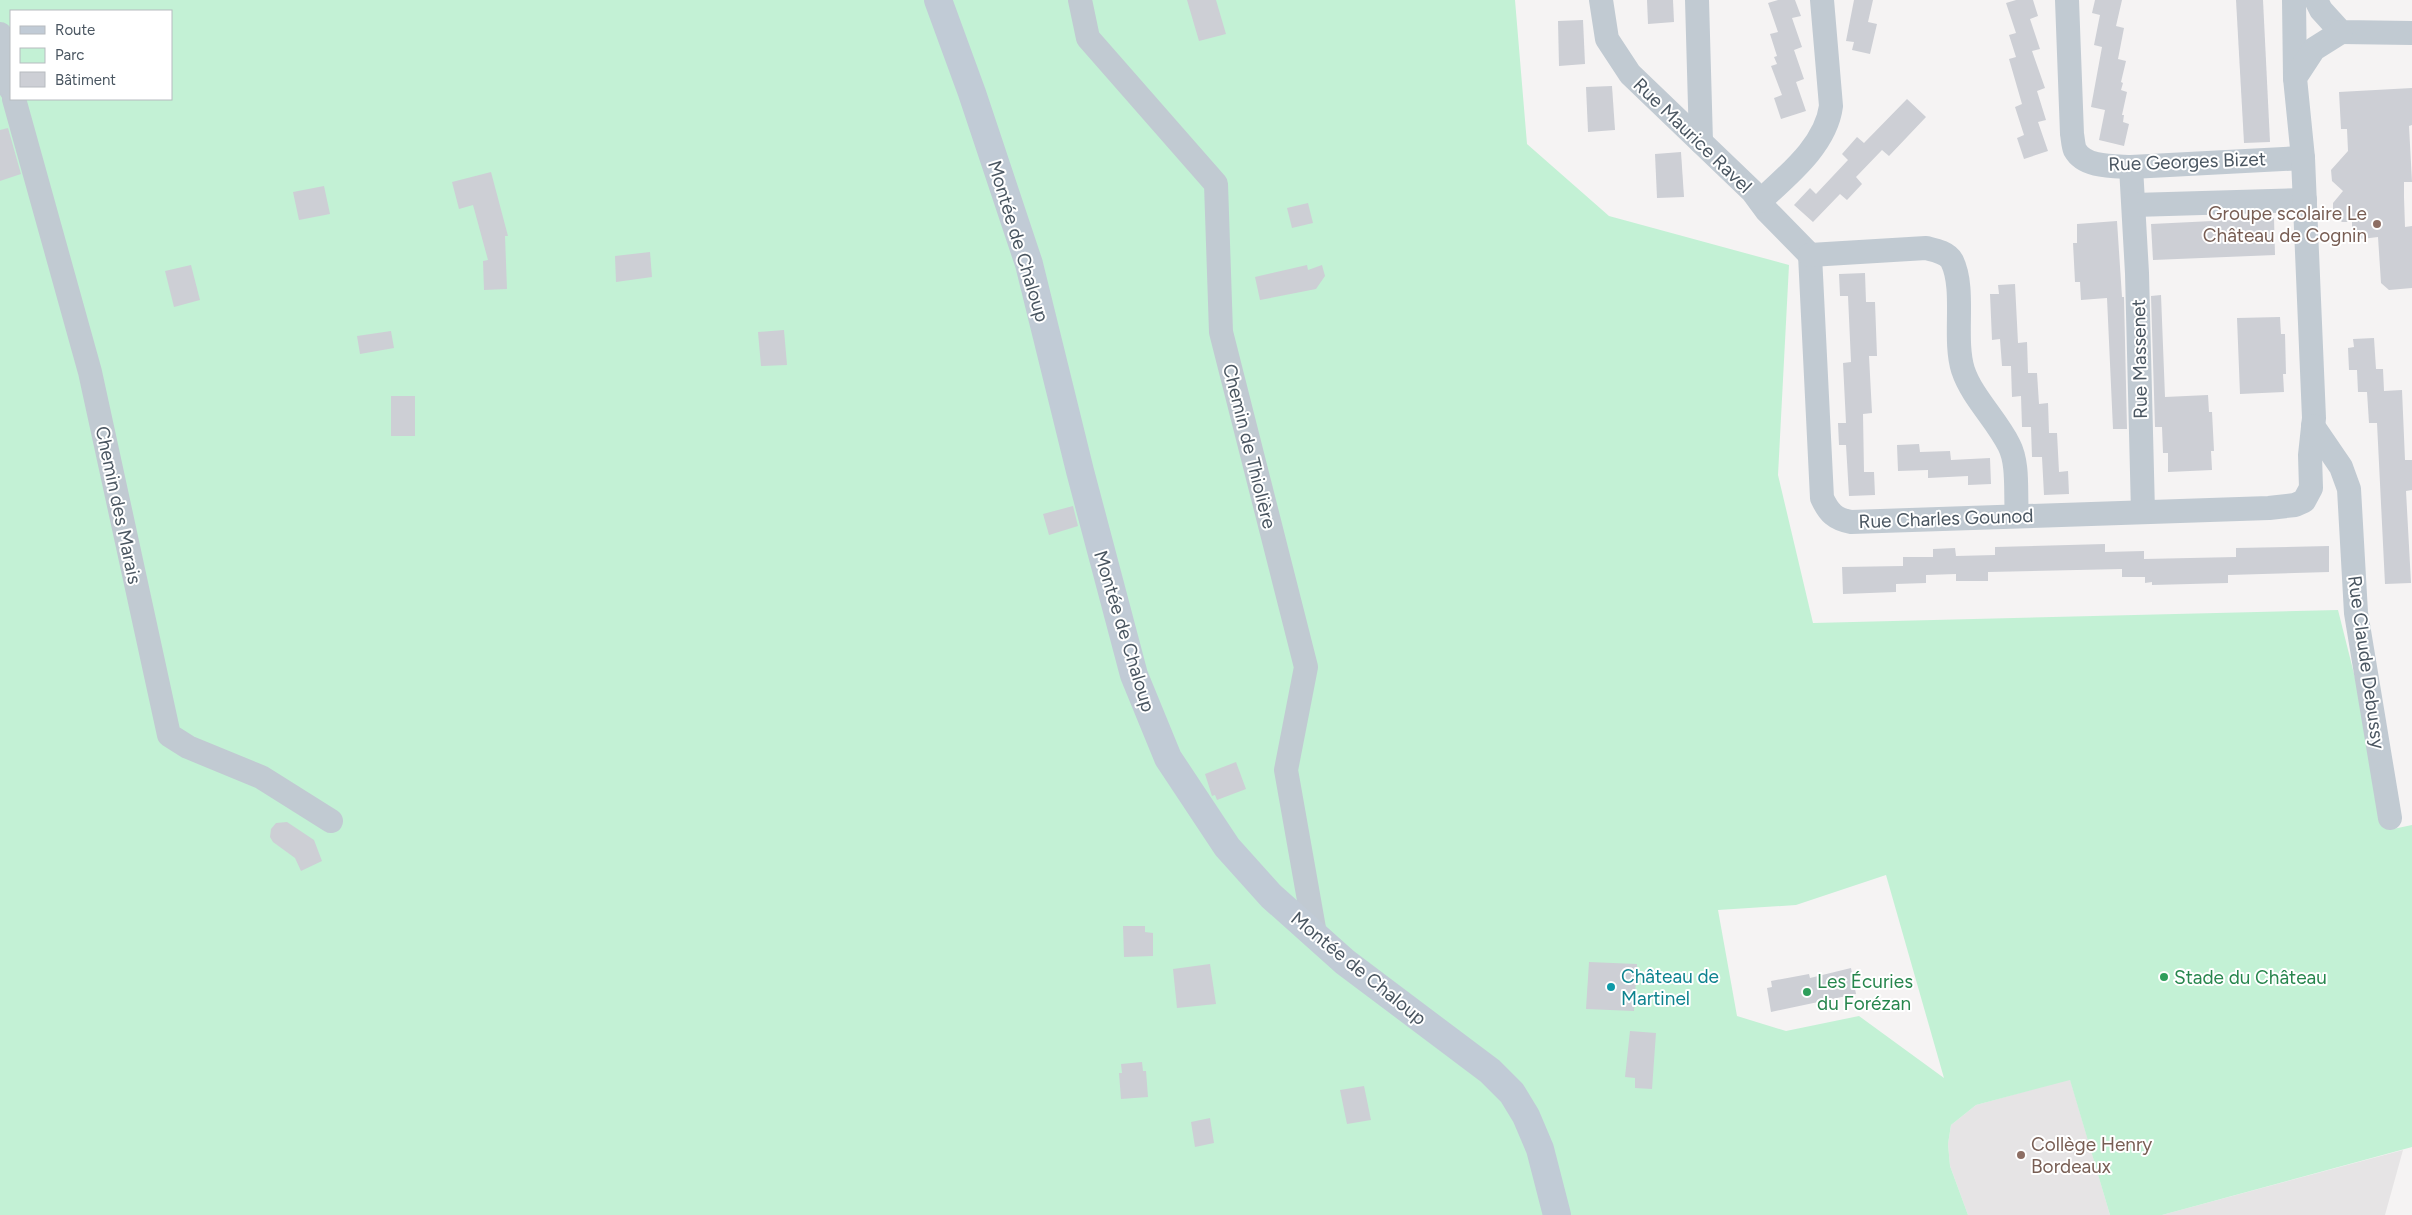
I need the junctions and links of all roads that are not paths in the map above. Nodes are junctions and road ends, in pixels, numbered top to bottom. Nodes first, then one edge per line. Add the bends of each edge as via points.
1 (938, 0) edge
2 (1080, 0) edge
3 (1601, 0) edge
4 (1697, 0) edge
5 (1822, 0) edge
6 (2067, 0) edge
7 (2294, 0) edge
8 (2316, 0) edge
9 (2341, 32) junction
10 (2412, 33) edge
11 (0, 34) edge
12 (2295, 78) junction
13 (10, 86) edge
14 (14, 100) edge
15 (1700, 142) junction
16 (2303, 158) junction
17 (2132, 167) junction
18 (2305, 200) junction
19 (1760, 201) junction
20 (2134, 205) junction
21 (1810, 255) junction
22 (2313, 426) junction
23 (2143, 512) junction
24 (2017, 516) junction
25 (2390, 818) dead end
26 (331, 821) dead end
27 (1315, 934) junction
28 (1557, 1215) edge

1 - 27 main road, Montée de Chaloup via 1029,264 1115,607 1150,718 1168,758 1227,847 1271,896
2 - 27 street, Chemin de Thiolière via 1088,38 1216,184 1221,332 1306,667 1286,770
3 - 15 street, Rue Maurice Ravel via 1607,39 1618,58 1630,74
4 - 15 street
5 - 19 street via 1831,106 1829,122 1820,138
6 - 17 street, Rue Georges Bizet via 2075,149 2092,162
7 - 12 street
8 - 9 street
9 - 10 street
9 - 12 street via 2314,49
11 - 13 street
12 - 16 street
14 - 26 street, Chemin des Marais via 90,372 169,735 188,747 260,777
15 - 19 street, Rue Maurice Ravel
16 - 17 street, Rue Georges Bizet
16 - 18 street
17 - 20 street, Rue Massenet
18 - 20 street
18 - 22 street
19 - 21 street, Rue Maurice Ravel
20 - 23 street, Rue Massenet
21 - 24 street via 1926,248 1951,258 1956,272 1963,370 2013,454
21 - 24 street, Rue Charles Gounod via 1820,476 1822,498 1829,512 1839,520 1851,522
22 - 23 street, Rue Charles Gounod via 2310,455 2312,488 2304,501 2295,506
22 - 25 street, Rue Claude Debussy via 2341,467 2349,489 2356,613
23 - 24 street, Rue Charles Gounod
27 - 28 main road, Montée de Chaloup via 1345,962 1490,1071 1512,1093 1540,1149

